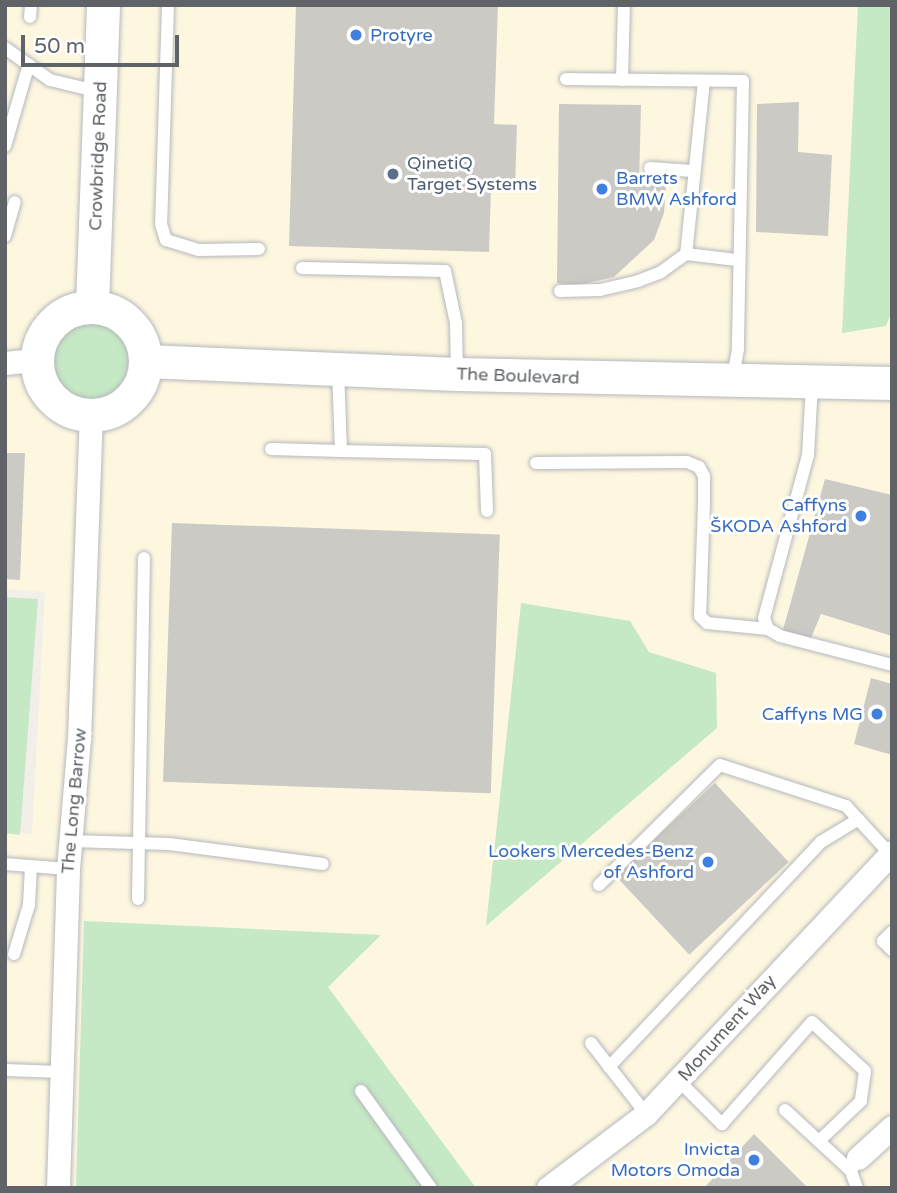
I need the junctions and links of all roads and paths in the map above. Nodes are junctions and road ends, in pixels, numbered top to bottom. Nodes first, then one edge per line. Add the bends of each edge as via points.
1 (103, 5) edge
2 (168, 5) edge
3 (624, 5) edge
4 (5, 48) edge
5 (29, 64) junction
6 (566, 79) dead end
7 (622, 80) junction
8 (704, 81) junction
9 (100, 93) junction
10 (5, 146) edge
11 (650, 168) dead end
12 (693, 171) junction
13 (15, 202) dead end
14 (5, 236) edge
15 (259, 249) dead end
16 (686, 254) junction
17 (737, 260) junction
18 (302, 268) dead end
19 (560, 291) dead end
20 (92, 306) junction
21 (145, 361) junction
22 (21, 362) edge
23 (338, 366) junction
24 (457, 374) junction
25 (732, 382) junction
26 (892, 383) edge
27 (813, 384) junction
28 (91, 415) junction
29 (271, 449) dead end
30 (341, 451) junction
31 (536, 463) dead end
32 (487, 511) dead end
33 (144, 558) dead end
34 (768, 629) junction
35 (892, 665) edge
36 (859, 819) junction
37 (71, 841) junction
38 (141, 845) junction
39 (891, 853) edge
40 (5, 864) edge
41 (323, 864) dead end
42 (31, 867) junction
43 (68, 869) junction
44 (599, 885) dead end
45 (138, 900) dead end
46 (892, 932) edge
47 (892, 950) edge
48 (14, 954) dead end
49 (591, 1043) dead end
50 (609, 1067) junction
51 (5, 1070) edge
52 (61, 1072) junction
53 (679, 1081) junction
54 (361, 1091) dead end
55 (785, 1110) dead end
56 (646, 1114) junction
57 (892, 1128) edge
58 (819, 1141) junction
59 (854, 1164) junction
60 (58, 1188) edge
61 (431, 1188) edge
62 (548, 1188) edge
63 (857, 1188) edge

1 - 9 street, Crowbridge Road
2 - 15 lane via 161,225 166,240 199,250
3 - 7 lane
4 - 5 lane
5 - 9 lane via 50,80
5 - 10 lane
6 - 7 lane
7 - 8 lane
8 - 12 lane
8 - 17 lane via 743,81
9 - 20 street, Crowbridge Road
11 - 12 lane
12 - 16 lane
13 - 14 lane
16 - 17 lane
16 - 19 lane via 638,281 600,290
17 - 25 lane via 738,349
18 - 24 lane via 444,271 457,323
20 - 21 street via 124,317 143,344
20 - 22 street via 78,307 53,321
21 - 23 street, The Boulevard
21 - 28 street via 135,393 108,412
22 - 28 street via 39,377 53,399 74,412
23 - 24 street, The Boulevard
23 - 30 lane
24 - 25 street, The Boulevard
25 - 27 street, The Boulevard
26 - 27 street, The Boulevard
27 - 34 lane via 808,455 764,618
28 - 37 street, The Long Barrow via 80,726
29 - 30 lane
30 - 32 lane via 485,454
31 - 34 lane via 687,462 699,467 705,503 700,617 707,623
33 - 38 lane
34 - 35 lane
36 - 39 lane
36 - 44 lane via 846,806 720,765
36 - 50 lane via 821,842
37 - 38 lane
37 - 43 street, The Long Barrow
38 - 41 lane via 169,844
38 - 45 lane
39 - 53 street, Monument Way
40 - 42 lane
42 - 43 lane
42 - 48 lane via 29,905
43 - 52 street, The Long Barrow
46 - 47 lane via 883,941
49 - 50 lane
50 - 56 lane
51 - 52 lane
52 - 60 street, The Long Barrow
53 - 56 street, Monument Way
53 - 58 lane via 722,1124 812,1022 866,1071 861,1101
54 - 61 lane
55 - 58 lane
56 - 62 street, Monument Way
57 - 59 street
58 - 59 lane
59 - 63 lane

